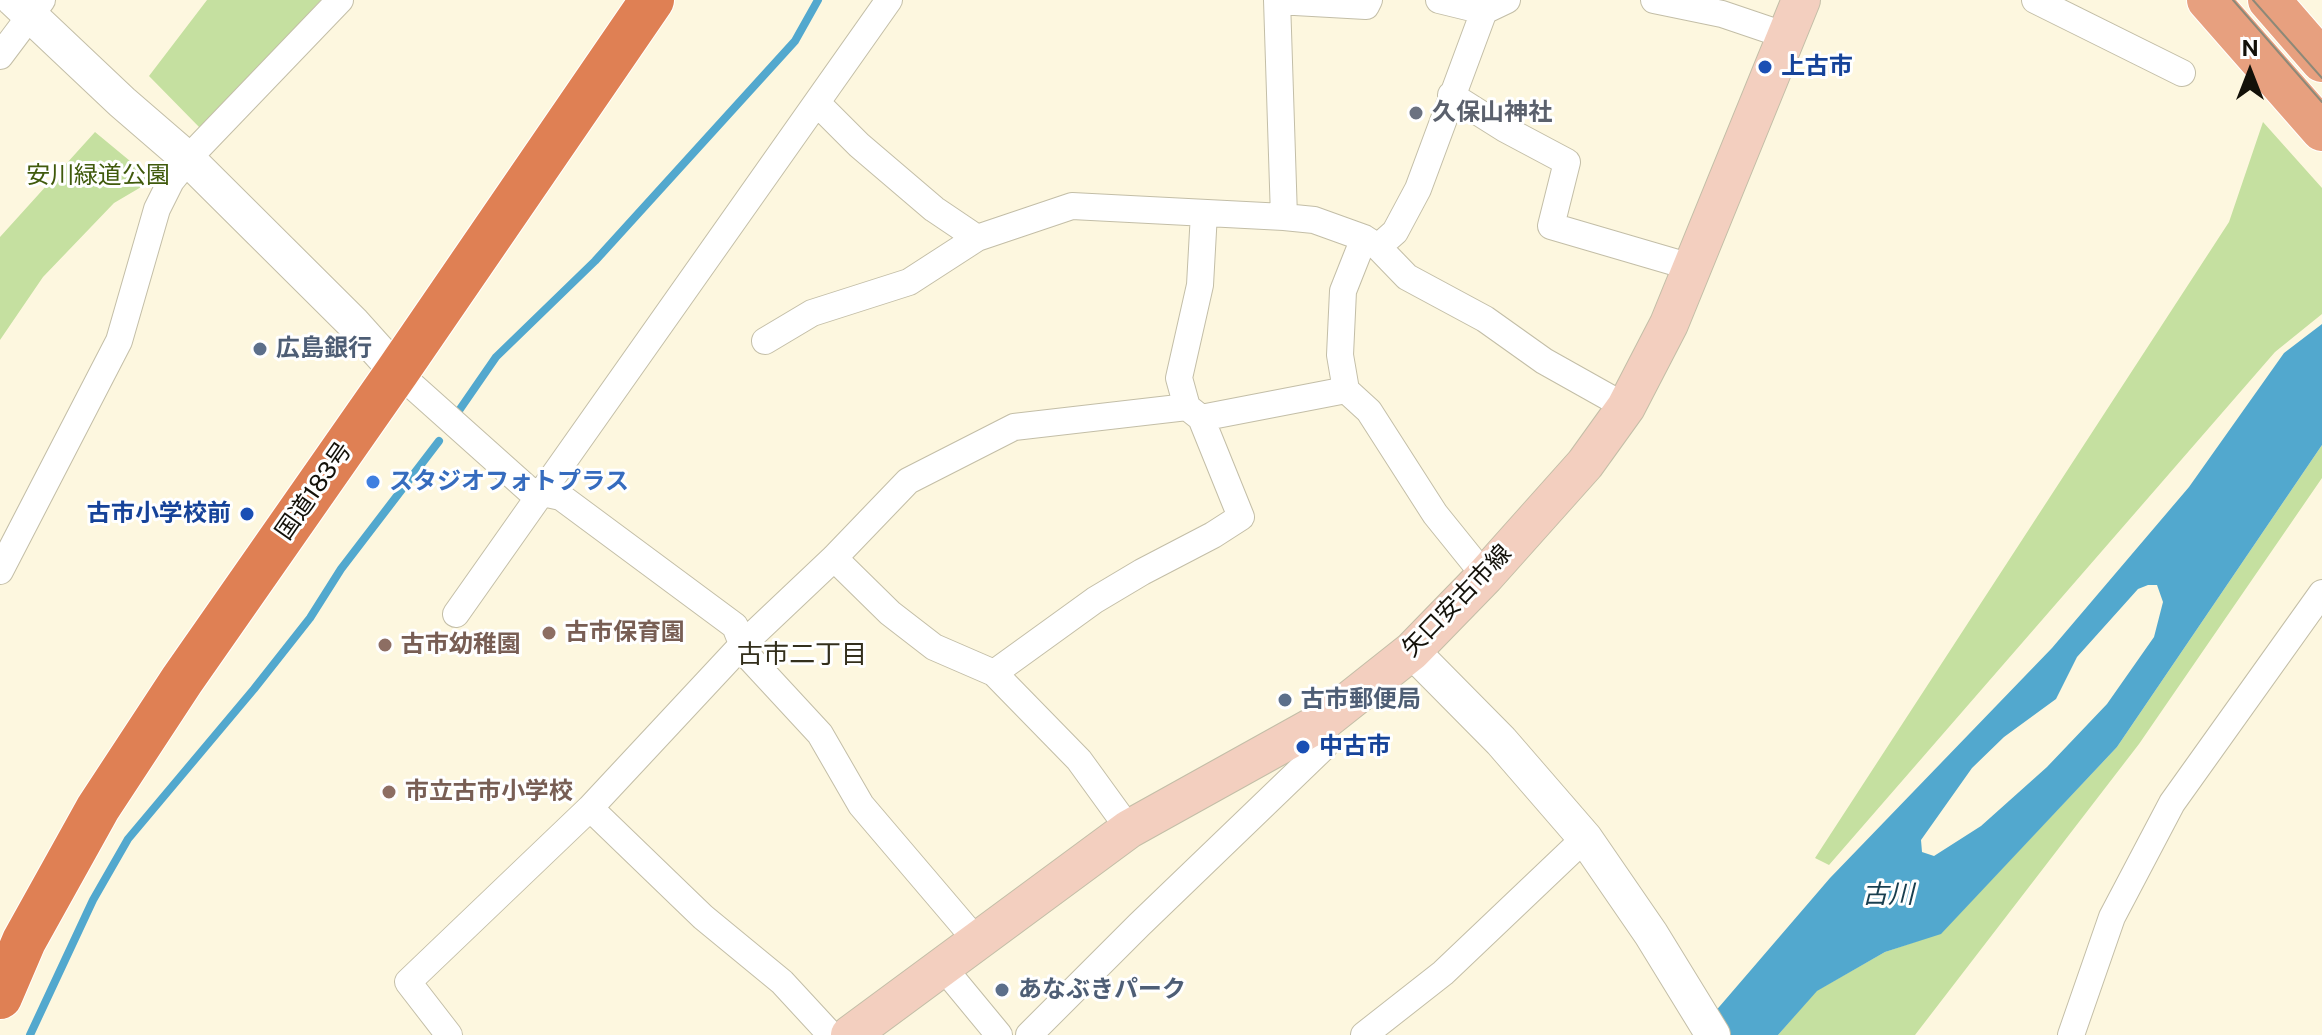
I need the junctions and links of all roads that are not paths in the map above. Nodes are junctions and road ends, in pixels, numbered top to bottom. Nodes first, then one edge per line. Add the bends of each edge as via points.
1 (340, 0) edge
2 (652, 0) edge
3 (889, 0) edge
4 (1277, 0) edge
5 (1369, 0) edge
6 (1439, 0) edge
7 (1654, 0) edge
8 (1801, 0) edge
9 (2035, 0) edge
10 (2208, 0) edge
11 (2269, 0) edge
12 (29, 5) edge
13 (1496, 5) edge
14 (1787, 36) junction
15 (0, 56) edge
16 (2322, 61) edge
17 (2182, 73) dead end
18 (1451, 95) junction
19 (818, 104) junction
20 (2322, 130) edge
21 (188, 159) junction
22 (1204, 213) junction
23 (1284, 217) junction
24 (977, 238) junction
25 (1371, 242) junction
26 (1691, 267) junction
27 (765, 341) dead end
28 (397, 372) junction
29 (1346, 390) junction
30 (1626, 407) junction
31 (1194, 412) junction
32 (543, 493) junction
33 (834, 558) junction
34 (0, 571) edge
35 (1485, 576) junction
36 (2322, 593) edge
37 (456, 614) dead end
38 (742, 645) junction
39 (1412, 651) junction
40 (994, 673) junction
41 (1325, 720) junction
42 (590, 808) junction
43 (1129, 829) junction
44 (1585, 838) junction
45 (976, 940) junction
46 (942, 966) junction
47 (0, 997) edge
48 (449, 1035) edge
49 (831, 1035) edge
50 (850, 1035) edge
51 (999, 1035) edge
52 (1029, 1035) edge
53 (1364, 1035) edge
54 (1713, 1035) edge
55 (2071, 1035) edge

1 - 21 street
2 - 28 highway, 国道183号
3 - 19 street
4 - 5 street via 1366,6
4 - 23 street
6 - 13 street
7 - 14 street via 1722,14
8 - 14 main road, 矢口安古市線
9 - 17 street
10 - 20 main road
11 - 16 main road
12 - 15 street
12 - 21 street via 122,102
13 - 18 street
14 - 26 main road, 矢口安古市線
18 - 25 street via 1418,189 1395,232
18 - 26 street via 1567,162 1551,226
19 - 24 street via 934,209
19 - 32 street
21 - 28 street
21 - 34 street via 157,209 119,341
22 - 23 street
22 - 24 street via 1072,206
22 - 31 street via 1200,285 1179,378
23 - 25 street via 1314,220
24 - 27 street via 909,282 812,313
25 - 29 street via 1343,291 1340,355
25 - 30 street via 1407,277
26 - 30 main road, 矢口安古市線 via 1669,324
28 - 32 street via 529,490
28 - 47 highway, 国道183号 via 98,808 24,941
29 - 31 street
29 - 35 street via 1369,411 1435,514
30 - 35 main road, 矢口安古市線 via 1585,464
31 - 33 street via 1014,427 908,481
31 - 40 street via 1241,517 1095,600
32 - 37 street
32 - 38 street via 561,497 735,626
33 - 38 street
33 - 40 street via 934,647
35 - 39 main road, 矢口安古市線
36 - 55 street via 2172,803 2112,917
38 - 42 street
38 - 45 street via 820,734 861,805
39 - 41 main road, 矢口安古市線
39 - 44 street via 1501,741
40 - 43 street via 1079,760
41 - 43 main road, 矢口安古市線
41 - 52 street via 1324,747
42 - 48 street via 408,982
42 - 49 street via 703,917 782,982
43 - 45 main road, 矢口安古市線
44 - 53 street via 1443,973
44 - 54 street
45 - 46 main road, 矢口安古市線
46 - 50 main road, 矢口安古市線
46 - 51 street

